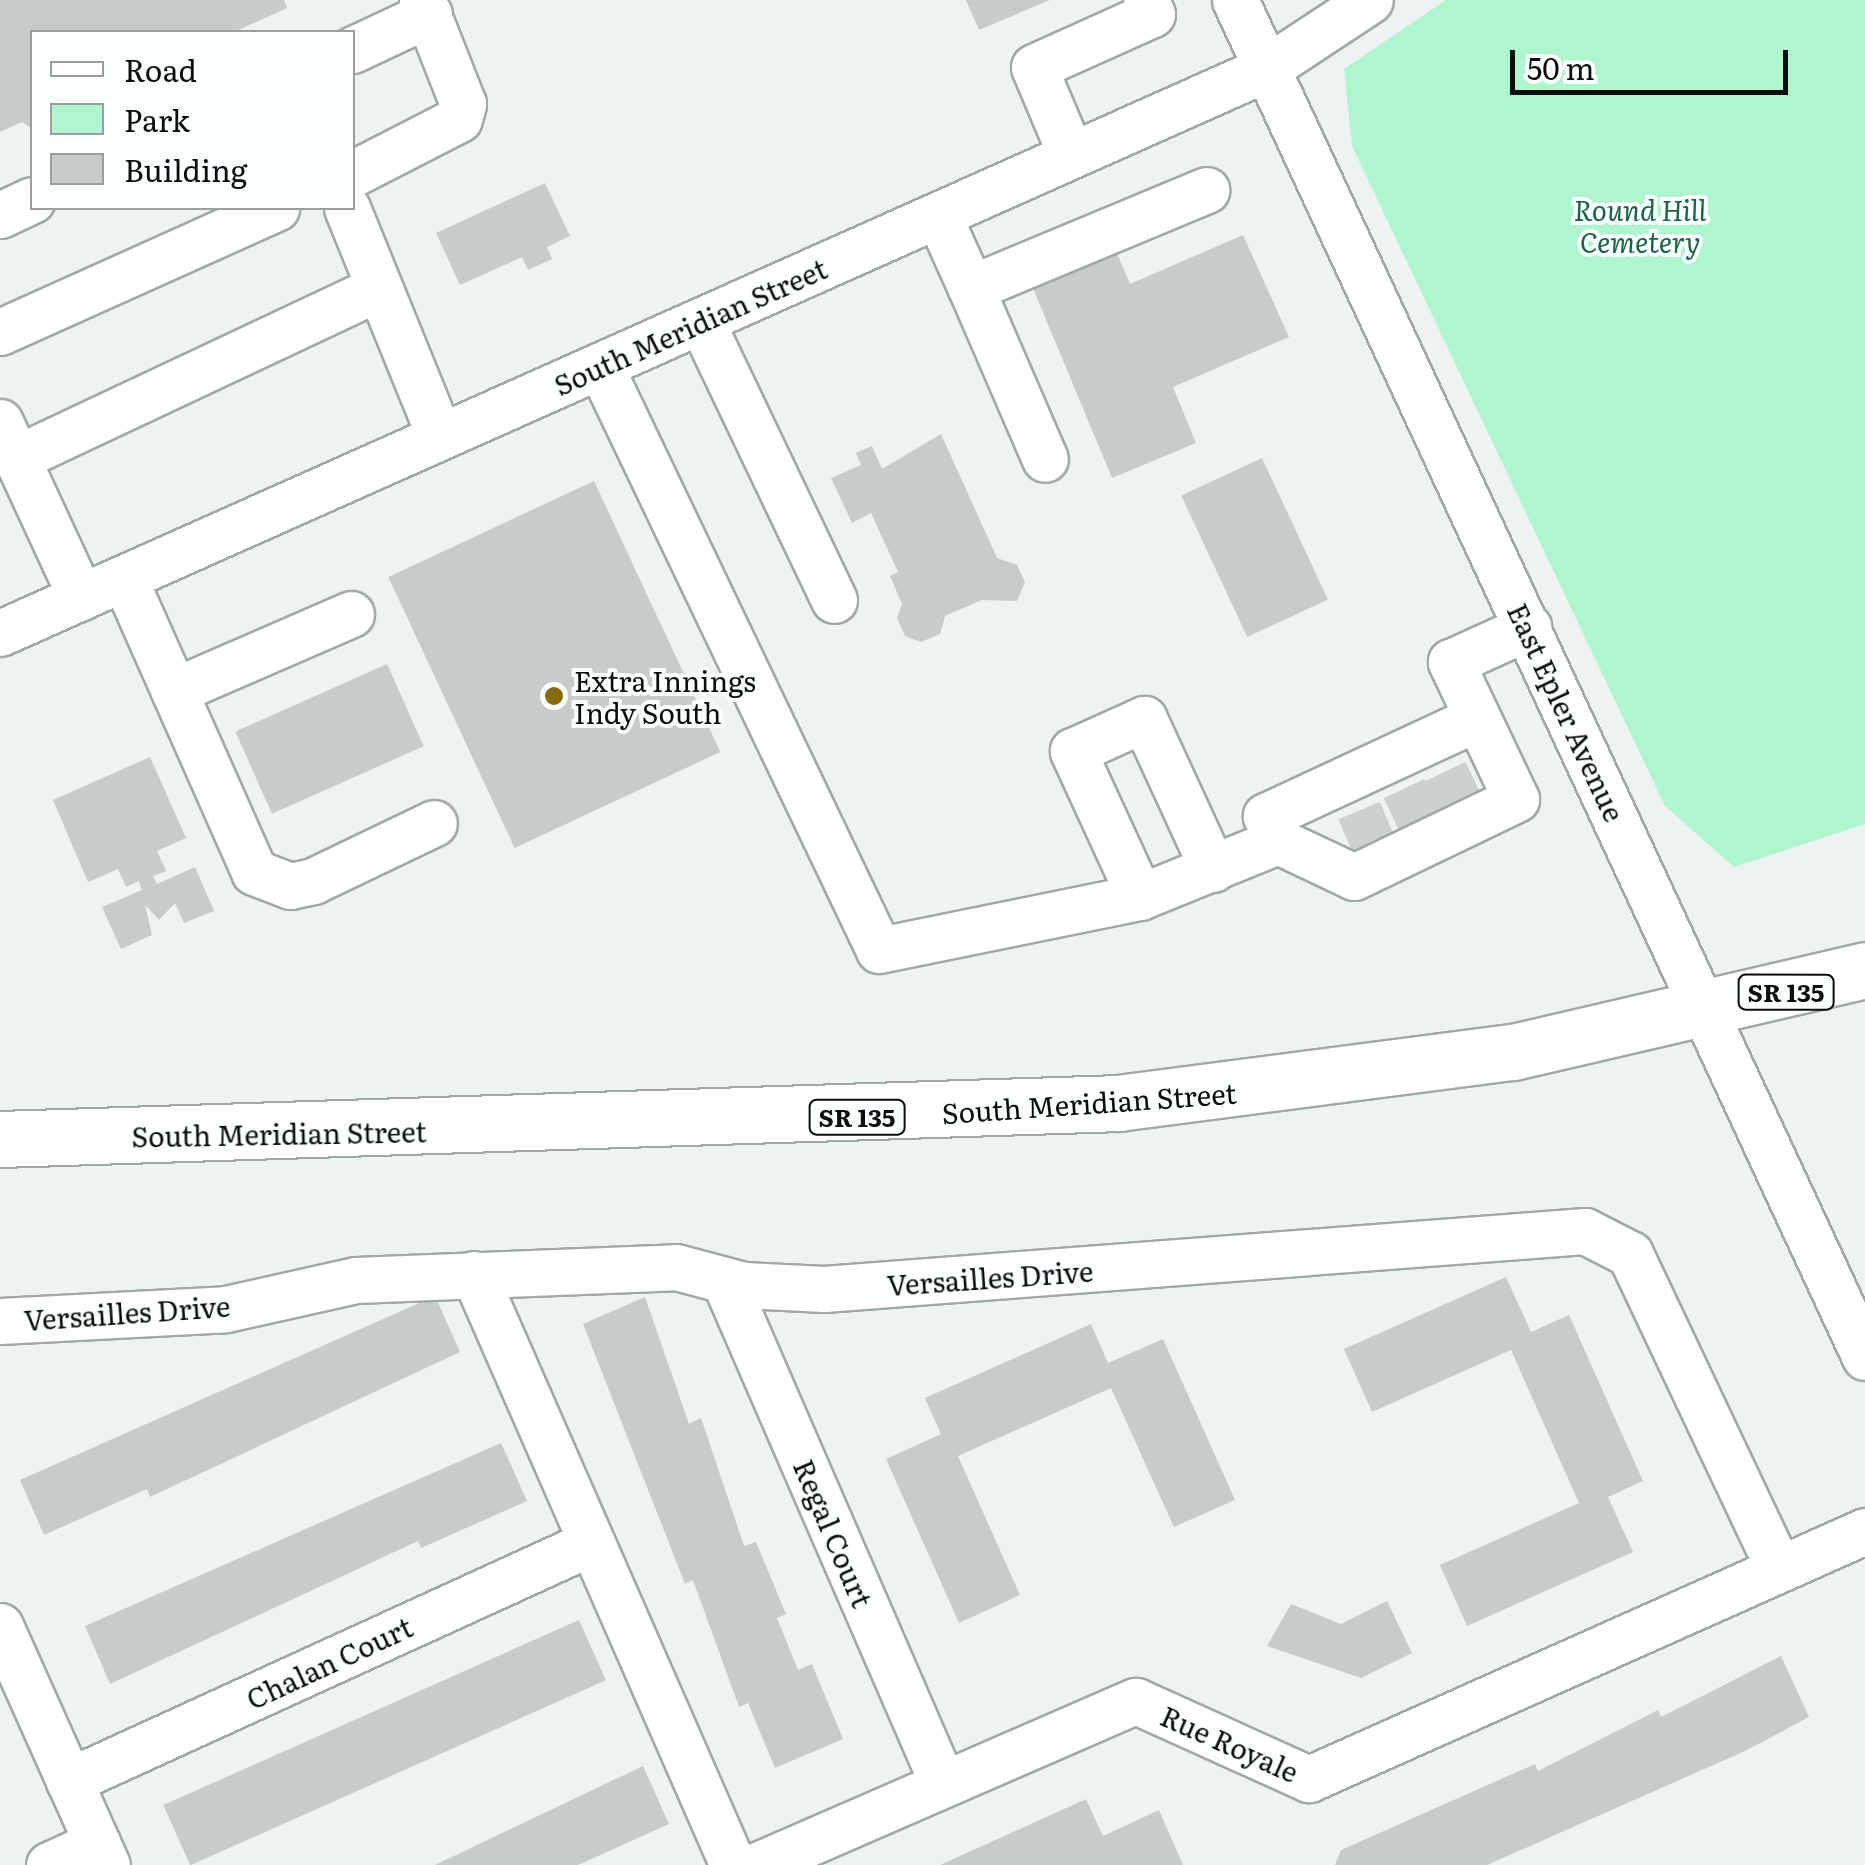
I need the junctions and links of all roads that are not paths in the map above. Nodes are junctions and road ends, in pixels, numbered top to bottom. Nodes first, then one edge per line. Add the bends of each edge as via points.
1 (1146, 0) edge
2 (1235, 0) edge
3 (1370, 0) edge
4 (426, 7) edge
5 (355, 48) edge
6 (1266, 68) junction
7 (1070, 156) junction
8 (355, 172) edge
9 (1206, 190) dead end
10 (30, 201) edge
11 (272, 210) edge
12 (348, 210) edge
13 (0, 215) edge
14 (938, 215) junction
15 (379, 288) junction
16 (971, 288) junction
17 (700, 321) junction
18 (0, 332) edge
19 (600, 366) junction
20 (440, 437) junction
21 (8, 440) edge
22 (1045, 459) dead end
23 (124, 578) junction
24 (82, 597) junction
25 (834, 600) dead end
26 (351, 614) dead end
27 (1528, 627) junction
28 (0, 634) edge
29 (174, 691) junction
30 (1477, 718) junction
31 (1452, 785) junction
32 (1411, 804) junction
33 (434, 822) dead end
34 (1365, 824) junction
35 (1278, 841) junction
36 (1213, 869) junction
37 (1140, 897) junction
38 (1865, 970) edge
39 (1707, 1012) junction
40 (0, 1139) edge
41 (474, 1274) junction
42 (725, 1282) junction
43 (0, 1320) edge
44 (1865, 1357) edge
45 (1865, 1531) edge
46 (590, 1542) junction
47 (1779, 1569) junction
48 (0, 1626) edge
49 (69, 1781) junction
50 (943, 1784) junction
51 (102, 1854) edge
52 (757, 1864) edge
53 (49, 1865) edge

1 - 7 street via 1152,14 1034,67
2 - 6 street, East Epler Avenue
3 - 6 street, South Meridian Street
4 - 5 street
4 - 8 street via 464,104 459,119
6 - 7 street, South Meridian Street
6 - 27 street, East Epler Avenue
7 - 14 street, South Meridian Street
9 - 16 street
10 - 13 street
11 - 18 street
12 - 15 street
14 - 16 street
14 - 17 street, South Meridian Street
15 - 20 street
15 - 21 street
16 - 22 street
17 - 19 street, South Meridian Street
17 - 25 street
19 - 20 street, South Meridian Street
19 - 37 street via 879,950
20 - 23 street, South Meridian Street
21 - 24 street
23 - 24 street, South Meridian Street
23 - 29 street
24 - 28 street, South Meridian Street
26 - 29 street
27 - 30 street via 1451,662
27 - 39 street, East Epler Avenue
29 - 33 street via 254,872 269,882 312,881
30 - 31 street
30 - 31 street via 1516,799
31 - 32 street
31 - 32 street
32 - 34 street
32 - 34 street
34 - 35 street via 1266,816
34 - 35 street via 1354,877
35 - 36 street
36 - 37 street
36 - 37 street via 1144,719 1073,751
38 - 39 main road, South Meridian Street / SR 135
39 - 40 main road, South Meridian Street / SR 135 via 1411,1068 1118,1103
39 - 44 street, East Epler Avenue
41 - 42 street, Versailles Drive via 676,1267
41 - 43 street, Versailles Drive via 356,1280 226,1309
41 - 46 street
42 - 47 street, Versailles Drive via 824,1290 1591,1232 1630,1254
42 - 50 street, Regal Court
45 - 47 street, Rue Royale
46 - 49 street, Chalan Court
46 - 52 street
47 - 50 street, Rue Royale via 1309,1779 1136,1701
48 - 49 street
49 - 51 street
50 - 52 street, Rue Royale
51 - 53 street

